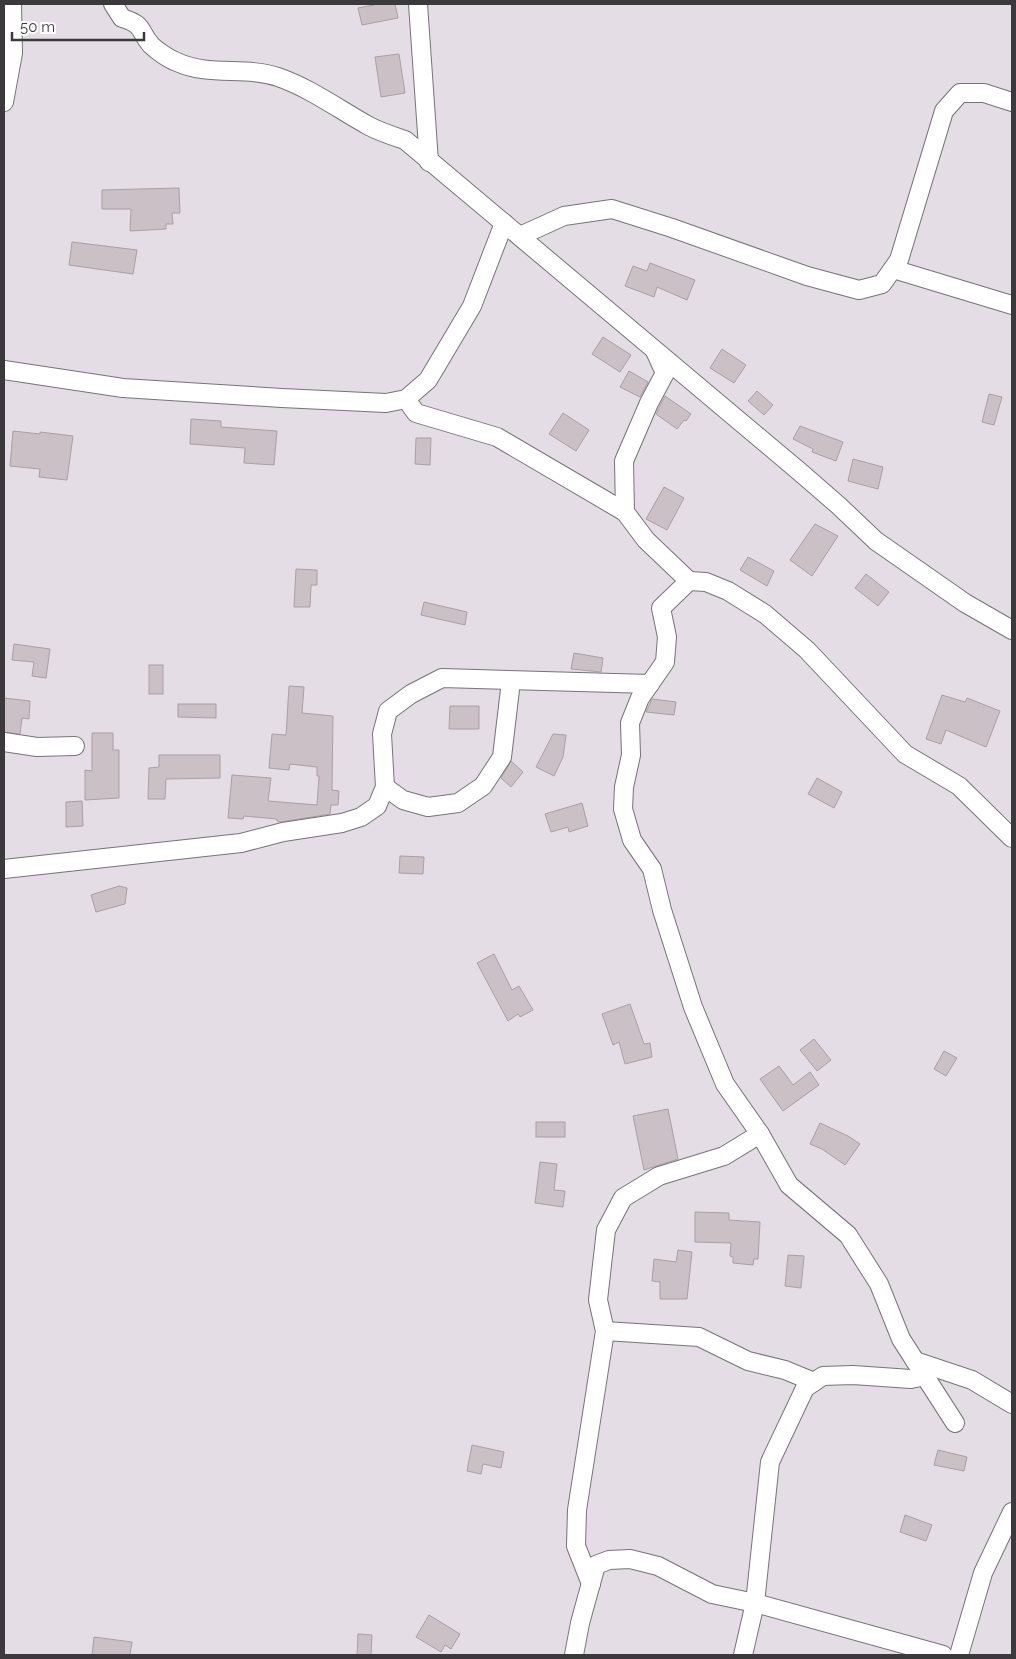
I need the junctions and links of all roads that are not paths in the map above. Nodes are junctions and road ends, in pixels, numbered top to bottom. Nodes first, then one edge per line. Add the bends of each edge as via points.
1 (12, 4) edge
2 (113, 4) edge
3 (418, 4) edge
4 (7, 71) edge
5 (4, 102) edge
6 (1012, 102) edge
7 (429, 162) junction
8 (504, 222) junction
9 (520, 236) junction
10 (893, 269) junction
11 (1012, 305) edge
12 (655, 351) junction
13 (4, 370) edge
14 (406, 399) junction
15 (625, 512) junction
16 (688, 581) junction
17 (1012, 630) edge
18 (511, 681) junction
19 (650, 684) junction
20 (4, 742) edge
21 (75, 746) dead end
22 (385, 787) junction
23 (1012, 838) edge
24 (4, 869) edge
25 (760, 1134) junction
26 (605, 1331) junction
27 (915, 1361) junction
28 (925, 1376) junction
29 (814, 1382) junction
30 (1012, 1404) edge
31 (955, 1423) dead end
32 (1012, 1512) edge
33 (591, 1584) junction
34 (755, 1603) junction
35 (574, 1655) edge
36 (743, 1655) edge
37 (943, 1655) edge
38 (959, 1655) edge

1 - 4 street via 14,53
2 - 7 street via 122,18 136,22 152,46 176,62 195,69 262,72 280,78 371,127 404,140
3 - 7 street
4 - 5 street
6 - 10 street via 984,93 960,93 944,111 899,260
7 - 8 street
8 - 9 street
8 - 14 street via 472,306 428,380
9 - 10 street via 564,216 612,210 807,276 859,290 882,284
9 - 12 street
10 - 11 street
12 - 15 street via 666,373 624,461
12 - 17 street via 838,505 876,541 965,603
13 - 14 street via 123,388 386,403
14 - 15 street via 416,413 497,437
15 - 16 street via 646,540
16 - 19 street via 661,608 666,637 665,662
16 - 23 street via 706,582 728,591 765,614 807,650 905,754 959,786
18 - 19 street
18 - 22 street via 442,678 411,694 388,711 382,734
18 - 22 street via 502,757 483,786 458,803 428,807 403,800
19 - 25 street via 640,698 630,723 631,754 623,809 632,840 652,869 693,1007 725,1084
20 - 21 street via 37,748
22 - 24 street via 377,806 361,817 342,823 216,847
25 - 26 street via 724,1156 659,1176 623,1198 606,1230 598,1300
25 - 27 street via 788,1185 848,1235 879,1284 901,1339
26 - 29 street via 699,1337 748,1361 785,1370
26 - 33 street via 577,1510 576,1546
27 - 28 street
27 - 30 street via 972,1380
28 - 29 street via 911,1379 823,1376
28 - 31 street
29 - 34 street via 804,1388 770,1462
32 - 38 street via 983,1572
33 - 34 street via 596,1565 609,1560 630,1559 658,1566 712,1594
33 - 35 street
34 - 36 street
34 - 37 street

